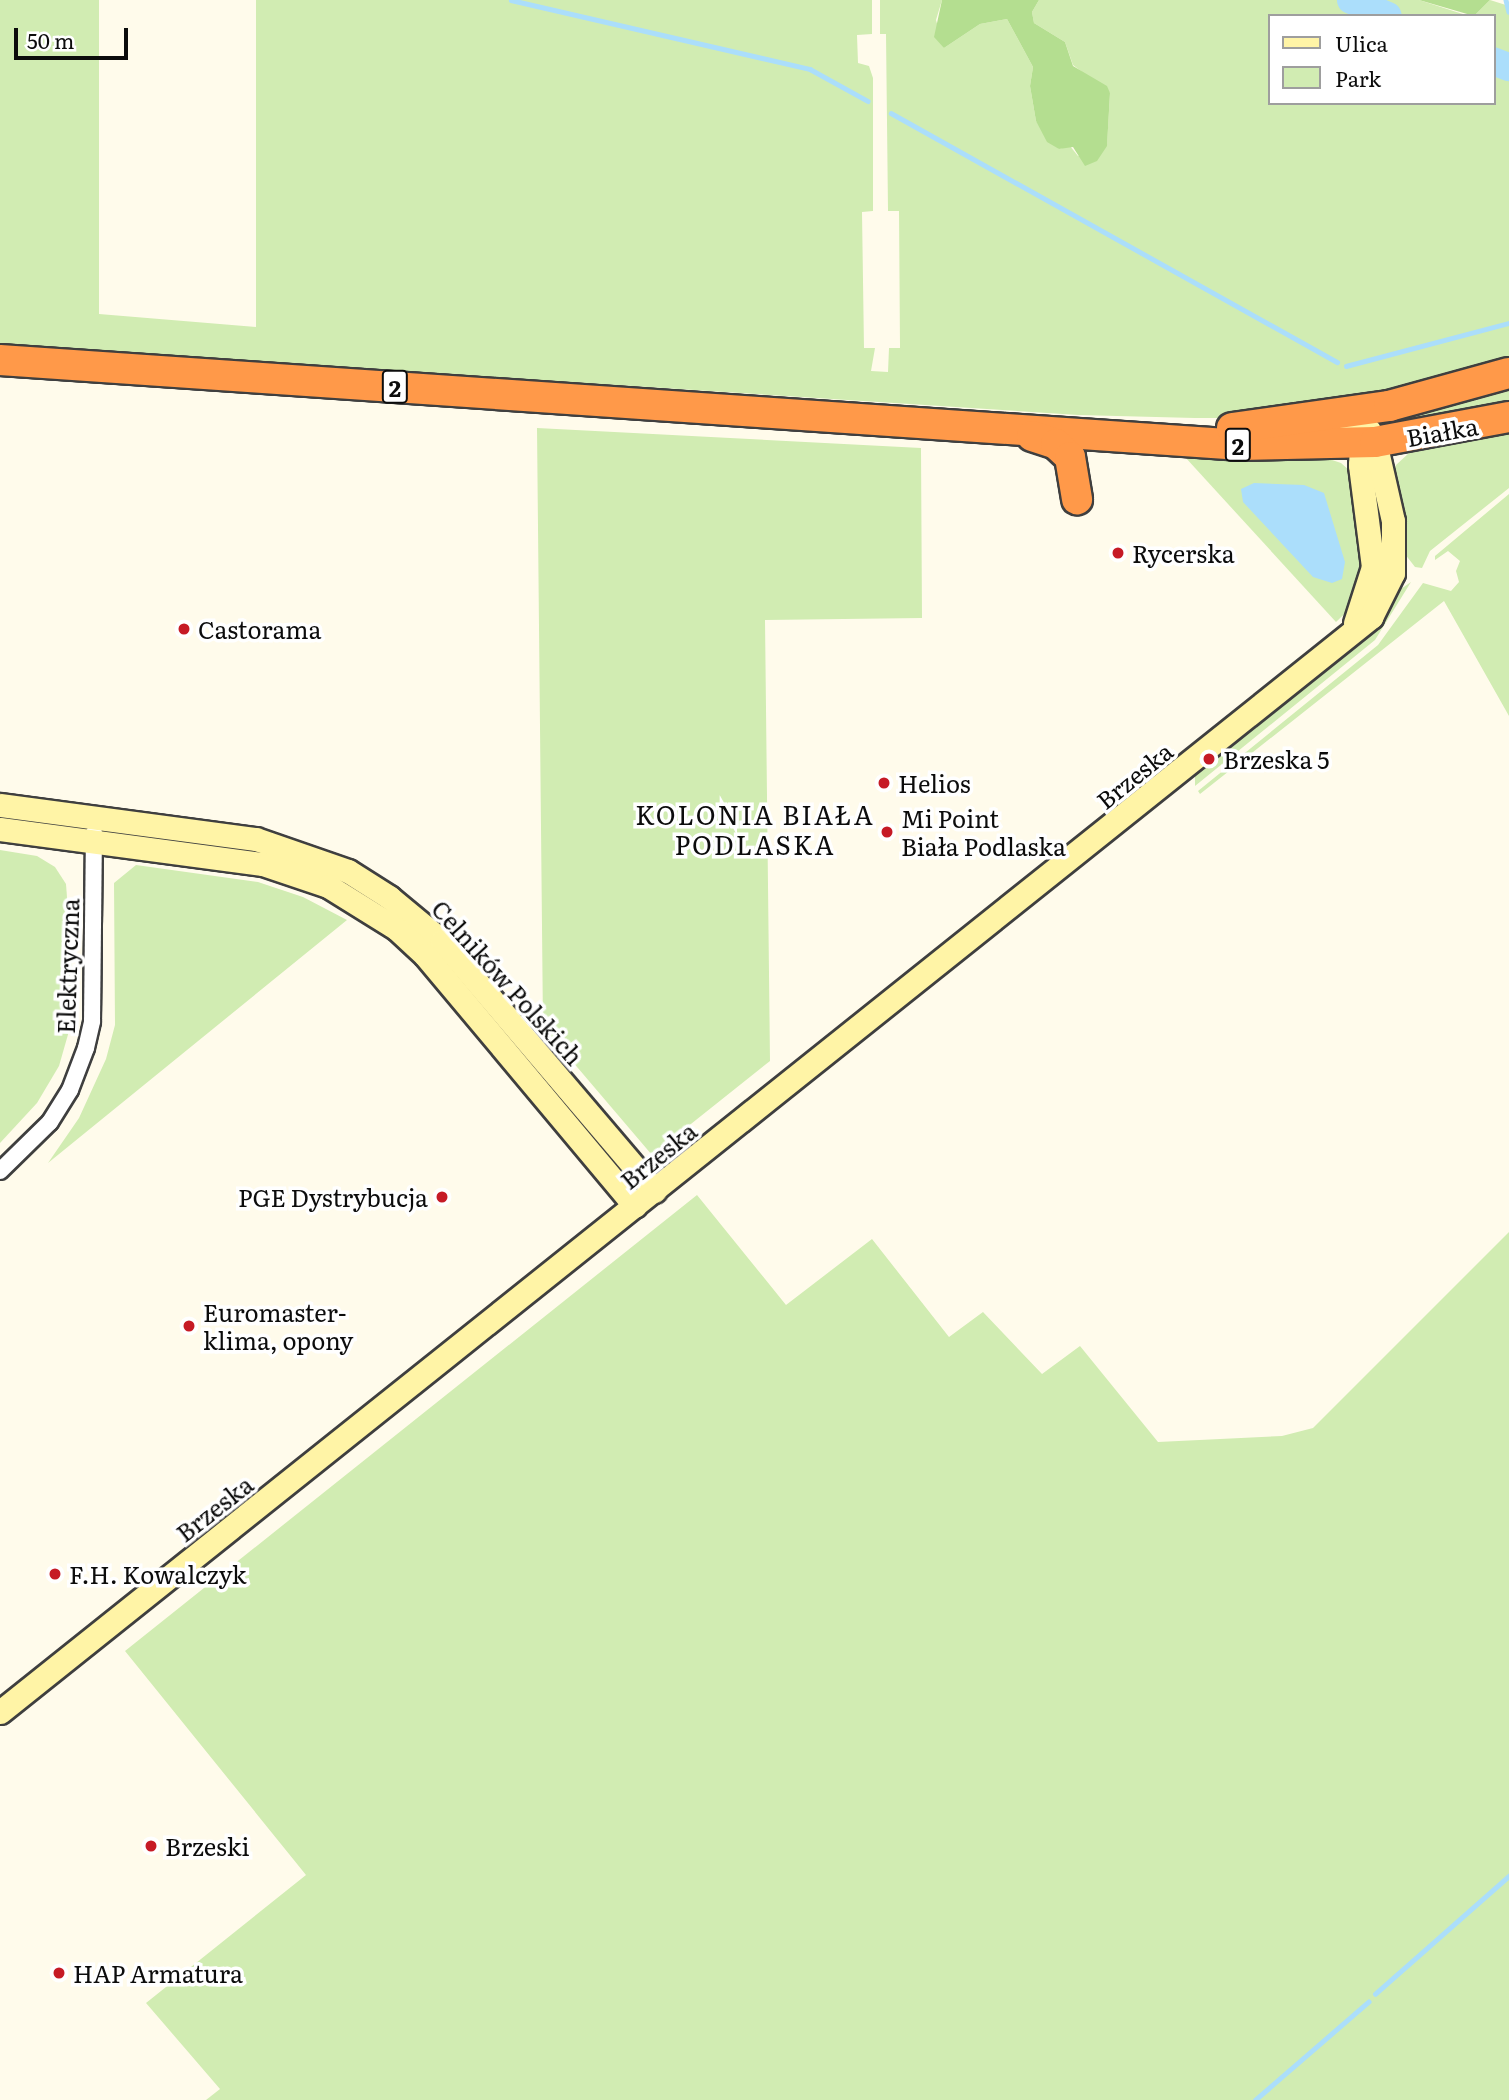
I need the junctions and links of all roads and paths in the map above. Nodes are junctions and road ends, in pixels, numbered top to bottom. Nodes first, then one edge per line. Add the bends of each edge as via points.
1 (0, 360) edge
2 (1509, 373) edge
3 (1389, 406) junction
4 (1342, 415) junction
5 (1509, 417) edge
6 (1005, 427) junction
7 (1058, 431) junction
8 (1368, 439) junction
9 (1077, 499) dead end
10 (0, 804) edge
11 (96, 816) junction
12 (0, 829) edge
13 (93, 840) junction
14 (404, 921) junction
15 (0, 1171) edge
16 (655, 1191) junction
17 (635, 1206) junction
18 (0, 1712) edge

1 - 6 highway, 2
2 - 3 highway, Białka / 2
3 - 4 highway, 2
3 - 8 street
4 - 7 highway, 2 via 1219,429
4 - 8 street
5 - 8 highway, Białka / 2
6 - 7 highway, 2
6 - 9 highway via 1063,448 1075,469
7 - 8 highway, 2 via 1116,439 1228,444
8 - 16 street, Brzeska via 1373,567 1368,591 1347,638
10 - 11 street, Celników Polskich
11 - 13 street, Elektryczna
11 - 14 street, Celników Polskich via 256,839 302,852 348,871
12 - 13 street, Celników Polskich
13 - 14 street, Celników Polskich via 183,851 297,873
13 - 15 street, Elektryczna via 92,1021 86,1048 70,1090 50,1122
14 - 16 street, Celników Polskich via 476,979
14 - 17 street, Celników Polskich
16 - 17 street, Brzeska
17 - 18 street, Brzeska

